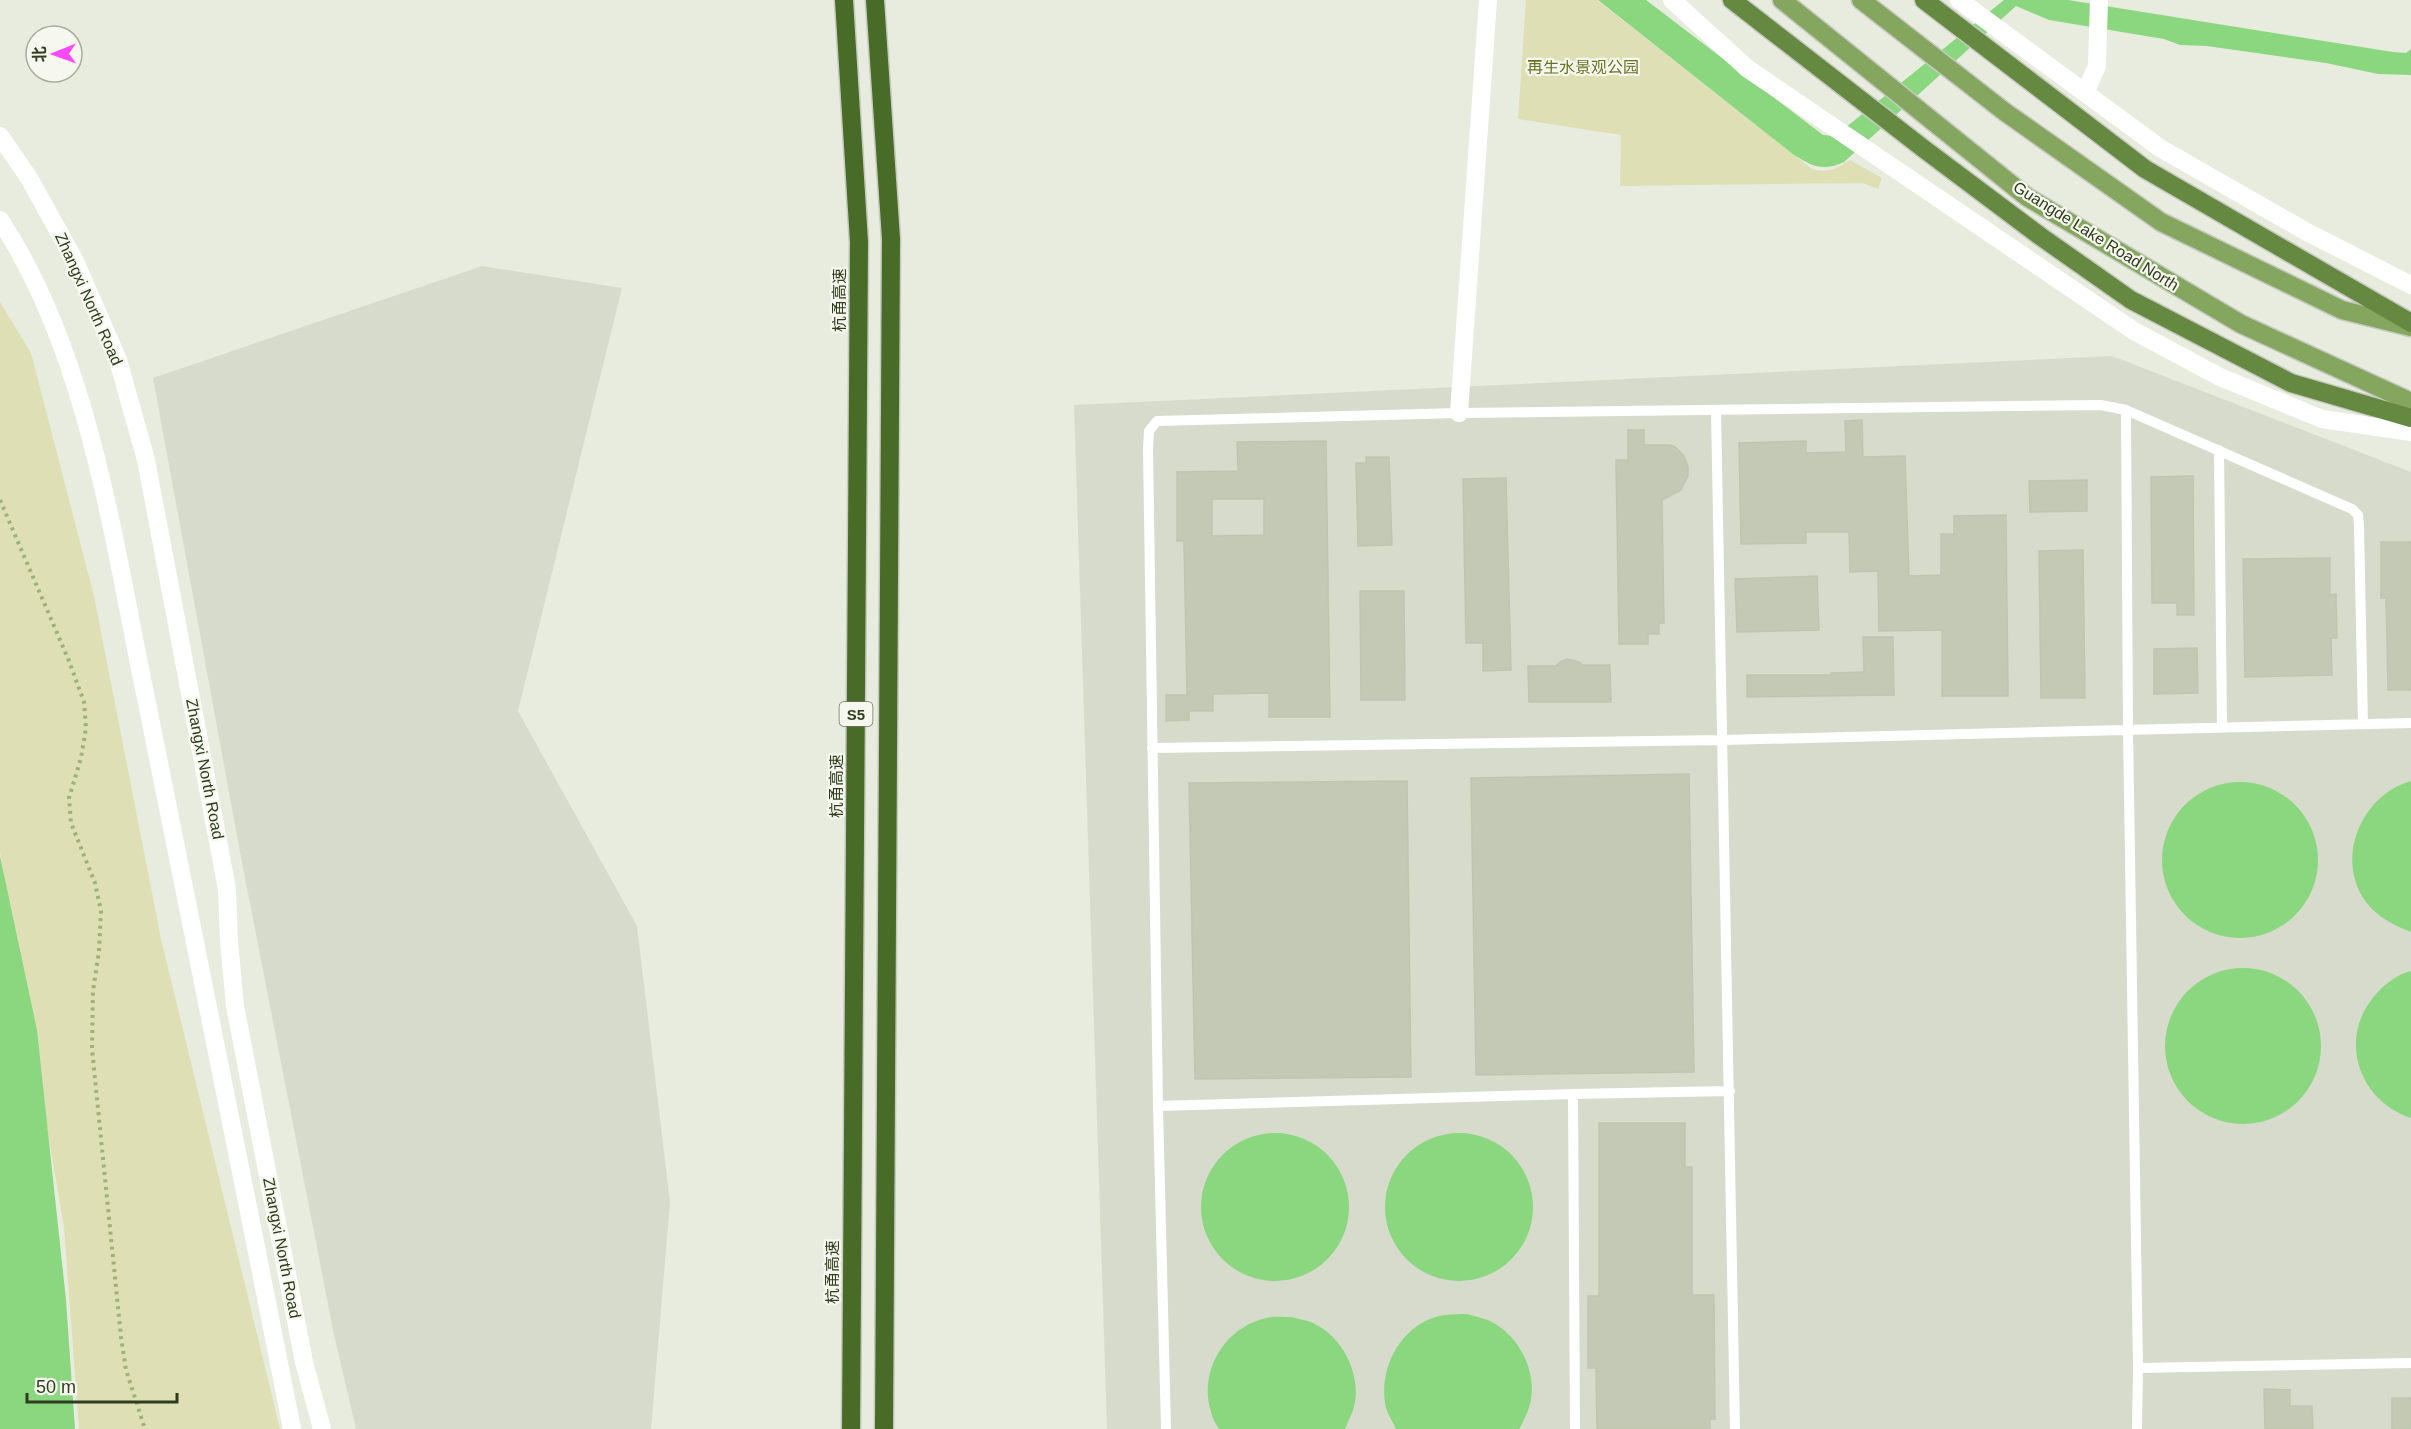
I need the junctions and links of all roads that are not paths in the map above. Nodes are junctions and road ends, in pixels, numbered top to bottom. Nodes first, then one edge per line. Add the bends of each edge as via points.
1 (844, 0) edge
2 (875, 0) edge
3 (1488, 0) edge
4 (1671, 0) edge
5 (1732, 0) edge
6 (1782, 0) edge
7 (1861, 0) edge
8 (1924, 0) edge
9 (1959, 0) edge
10 (2099, 0) edge
11 (2085, 93) junction
12 (0, 136) edge
13 (0, 220) edge
14 (2411, 285) edge
15 (2411, 323) edge
16 (2411, 327) edge
17 (2411, 402) edge
18 (2126, 410) junction
19 (1716, 411) junction
20 (1459, 413) junction
21 (2411, 418) edge
22 (2411, 432) edge
23 (2219, 450) junction
24 (2411, 723) edge
25 (2362, 724) junction
26 (2222, 727) junction
27 (2128, 729) junction
28 (1723, 740) junction
29 (1152, 748) junction
30 (1730, 1091) junction
31 (1573, 1094) junction
32 (1158, 1106) junction
33 (2411, 1364) edge
34 (2138, 1368) junction
35 (292, 1429) edge
36 (322, 1429) edge
37 (851, 1429) edge
38 (884, 1429) edge
39 (1166, 1429) edge
40 (1575, 1429) edge
41 (1736, 1429) edge
42 (2137, 1429) edge

1 - 37 highway, 杭甬高速 / S5 via 859,242
2 - 38 highway, S5 via 891,239
3 - 20 street
4 - 22 street via 1748,69 2134,331 2220,377 2322,419
5 - 21 highway via 1924,149 2131,300 2291,383
6 - 17 main road, Guangde Lake Road North via 2027,197 2241,324
7 - 16 main road via 2005,112 2161,222 2342,310
8 - 15 highway via 2145,169
9 - 11 street
10 - 11 street via 2097,66
11 - 14 street via 2160,148 2305,231
12 - 36 street, Zhangxi North Road via 29,178 75,261 118,360 146,460 227,889 235,1006 304,1362
13 - 35 street, Zhangxi North Road via 44,299 73,377 99,473
18 - 19 lane via 2101,405
18 - 23 lane
18 - 27 lane
19 - 20 lane
19 - 28 lane
20 - 29 lane via 1157,421 1149,431 1148,449
23 - 25 lane via 2344,503 2358,515
23 - 26 lane
24 - 25 lane
25 - 26 lane
26 - 27 lane
27 - 28 lane
27 - 34 lane
28 - 29 lane
28 - 30 lane
29 - 32 lane
30 - 31 lane
30 - 41 lane
31 - 32 lane
31 - 40 lane
32 - 39 lane
33 - 34 lane
34 - 42 lane

